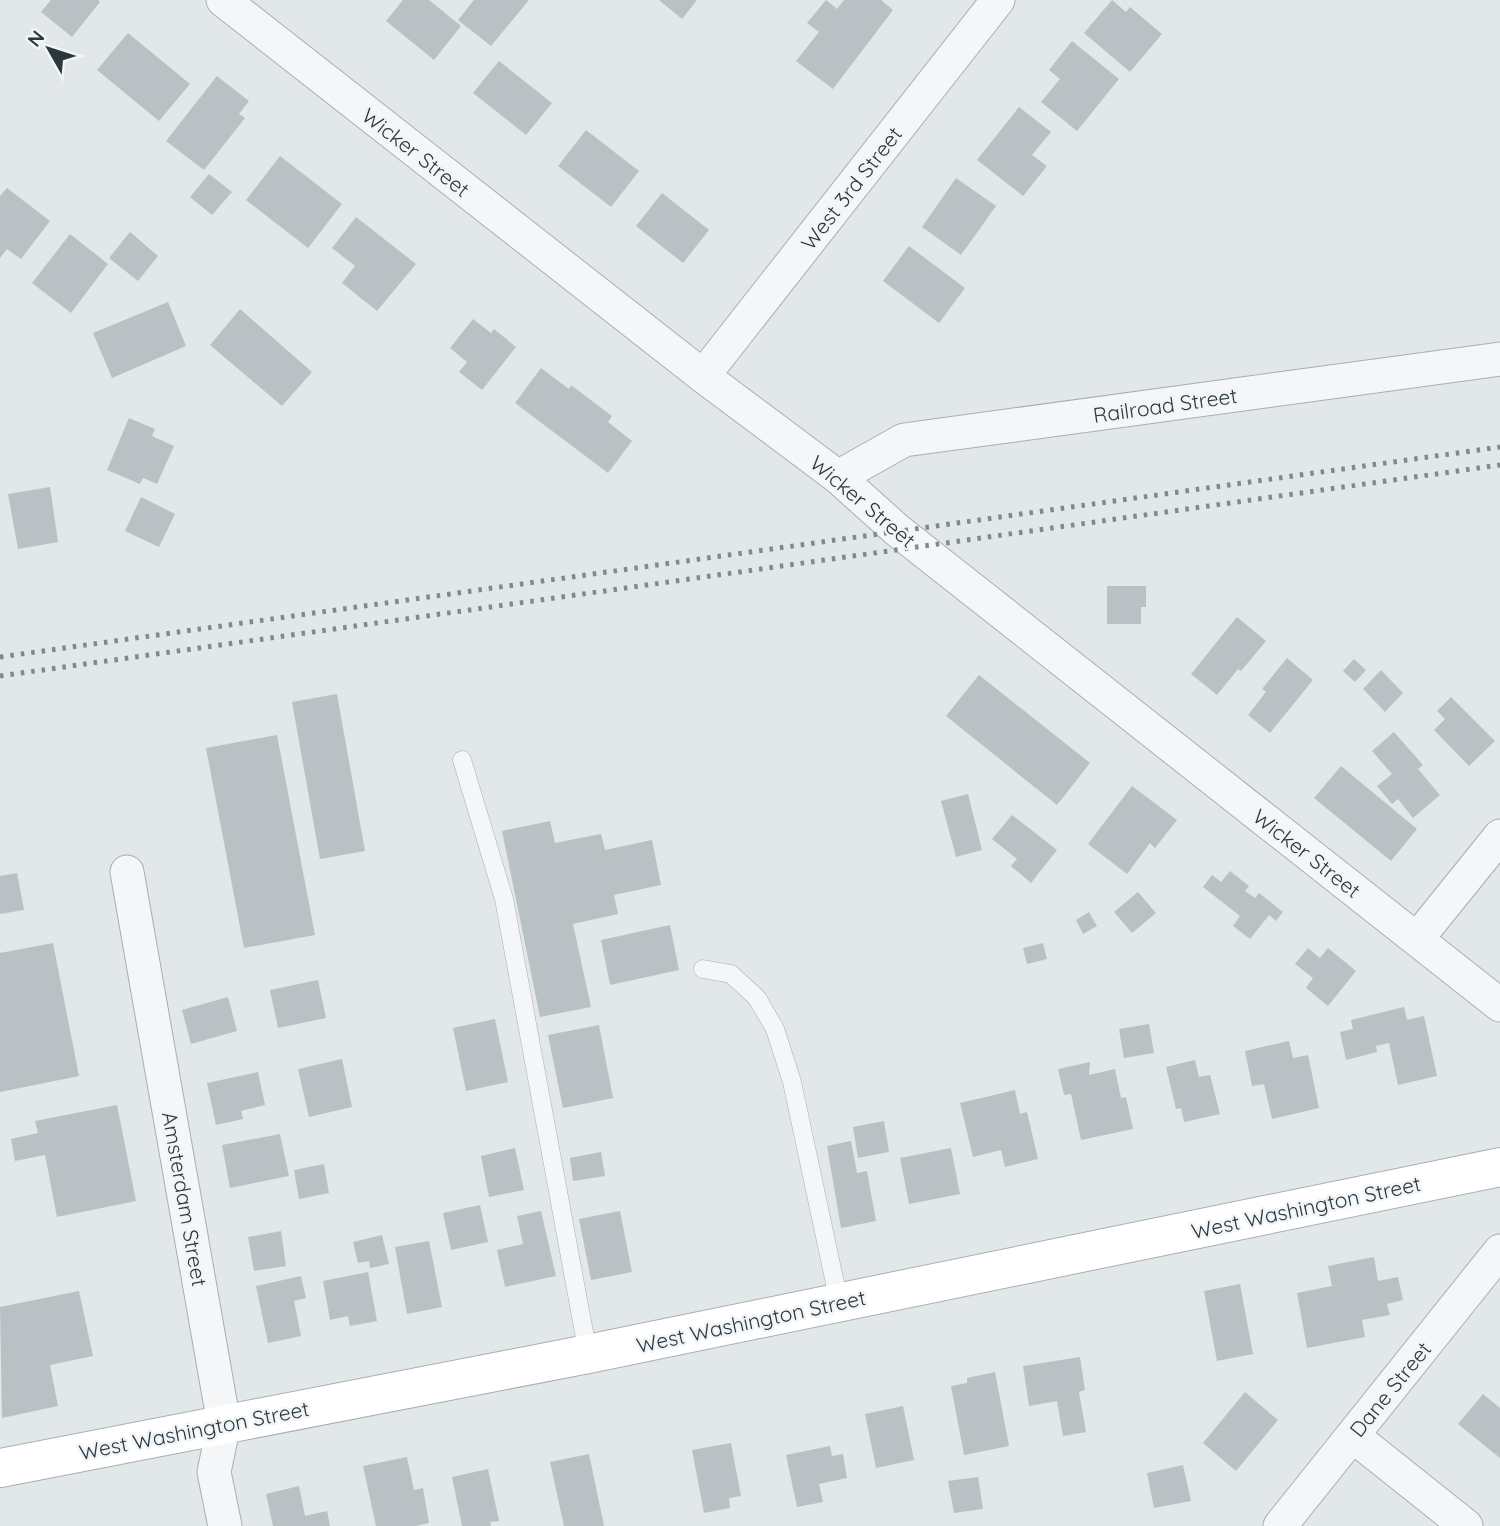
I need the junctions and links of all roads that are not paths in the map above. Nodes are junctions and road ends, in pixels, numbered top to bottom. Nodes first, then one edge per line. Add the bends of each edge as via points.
1 (223, 0) edge
2 (998, 0) edge
3 (1500, 359) edge
4 (703, 376) junction
5 (838, 477) junction
6 (462, 761) dead end
7 (1500, 836) edge
8 (127, 872) dead end
9 (1417, 939) junction
10 (703, 969) dead end
11 (1500, 1005) edge
12 (1500, 1167) edge
13 (1500, 1251) edge
14 (839, 1303) junction
15 (588, 1354) junction
16 (224, 1424) junction
17 (1353, 1436) junction
18 (0, 1468) edge
19 (225, 1526) edge
20 (1280, 1526) edge
21 (1466, 1526) edge

1 - 4 street, Wicker Street
2 - 4 street, West 3rd Street
3 - 5 street, Railroad Street via 904,440
4 - 5 street, Wicker Street
5 - 9 street, Wicker Street via 897,530
6 - 15 lane via 504,899
7 - 9 street
8 - 16 street, Amsterdam Street
9 - 11 street, Wicker Street
10 - 14 lane via 731,974 757,999 775,1029 792,1082
12 - 14 main road, West Washington Street
13 - 17 street, Dane Street
14 - 15 main road, West Washington Street
15 - 16 main road, West Washington Street
16 - 18 main road, West Washington Street
16 - 19 street, Amsterdam Street via 214,1472
17 - 20 street, Dane Street
17 - 21 street

